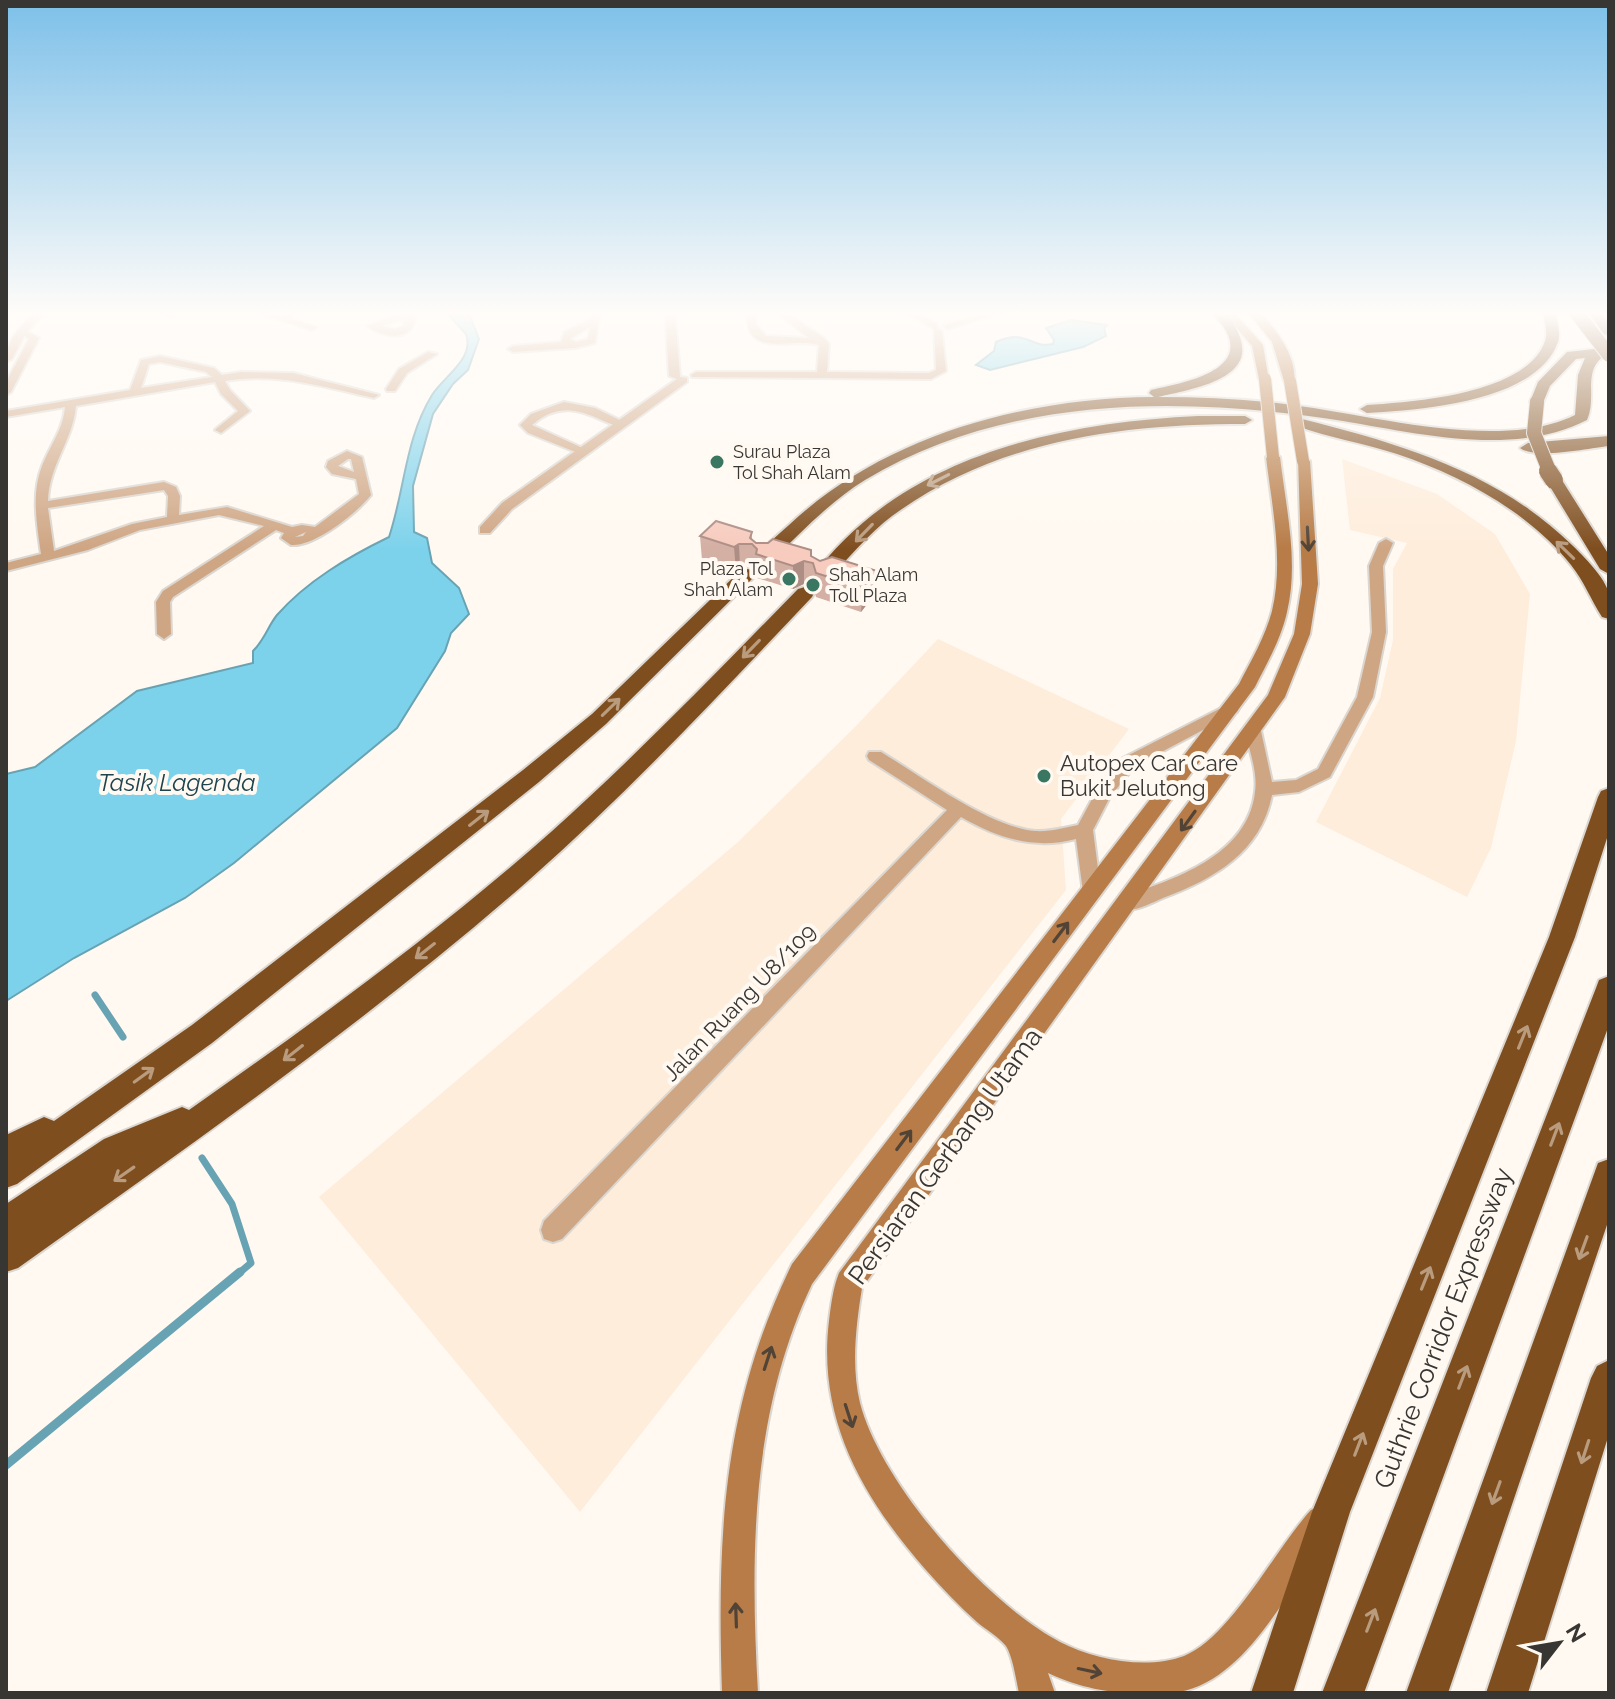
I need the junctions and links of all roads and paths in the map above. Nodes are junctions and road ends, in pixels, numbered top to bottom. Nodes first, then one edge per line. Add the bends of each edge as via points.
1 (149, 390) edge
2 (224, 390) edge
3 (354, 390) edge
4 (380, 390) edge
5 (667, 390) edge
6 (1171, 390) edge
7 (1266, 390) edge
8 (1292, 390) edge
9 (1489, 390) edge
10 (1541, 390) edge
11 (1584, 390) edge
12 (134, 393) joint
13 (1127, 402) junction
14 (71, 405) junction
15 (1288, 409) junction
16 (6, 414) edge
17 (1302, 423) junction
18 (622, 424) junction
19 (221, 430) dead end
20 (1609, 441) edge
21 (583, 452) junction
22 (362, 477) dead end
23 (44, 505) junction
24 (173, 519) junction
25 (275, 525) junction
26 (485, 530) dead end
27 (1386, 543) dead end
28 (48, 557) junction
29 (6, 567) edge
30 (1609, 569) edge
31 (1609, 613) edge
32 (164, 634) dead end
33 (1231, 708) junction
34 (1253, 731) junction
35 (875, 756) dead end
36 (1264, 789) junction
37 (1609, 797) edge
38 (960, 807) junction
39 (1084, 830) junction
40 (1092, 892) junction
41 (1128, 903) junction
42 (1609, 988) edge
43 (211, 1113) junction
44 (81, 1121) junction
45 (6, 1151) edge
46 (6, 1173) edge
47 (1609, 1174) edge
48 (6, 1223) edge
49 (553, 1230) dead end
50 (6, 1256) edge
51 (1609, 1378) edge
52 (1331, 1512) junction
53 (1020, 1637) junction
54 (740, 1693) edge
55 (1037, 1693) edge
56 (1272, 1693) edge
57 (1343, 1693) edge
58 (1427, 1693) edge
59 (1507, 1693) edge

1 - 12 street
2 - 19 street via 245,411
3 - 4 street via 374,395
5 - 18 street
6 - 13 highway
7 - 33 main road, Persiaran Gerbang Utama, bridge via 1285,580 1280,612
8 -> 34 main road, Persiaran Gerbang Utama, bridge via 1303,461 1310,584 1302,634 1276,697
9 - 15 highway via 1399,407
10 - 30 highway, bridge via 1531,426 1539,457
11 - 15 highway via 1582,417 1539,434 1463,432
12 - 14 street
13 - 15 highway
44 -> 13 highway via 202,1034 542,767 841,489 900,455 975,429
14 - 16 street
14 - 23 street via 66,436 45,473
17 - 20 highway via 1521,448
31 -> 17 highway via 1581,565 1495,492 1402,450
17 -> 43 highway via 1221,419 1137,424 1042,440 948,475 911,495 873,524 647,758 522,872
18 - 21 street
18 - 21 street via 570,404 526,425
21 - 26 street via 507,506
22 - 25 street via 365,495 358,504 308,539 296,542 288,538 292,531
23 - 24 street via 164,486 174,496
23 - 28 street
24 - 25 street via 227,511
24 - 28 street
25 - 32 street via 168,594 163,602
27 - 36 street via 1376,566 1379,632 1365,697 1324,773 1299,786
28 - 29 street
33 - 39 street via 1129,762
33 - 40 main road, Persiaran Gerbang Utama
34 - 36 street
34 -> 41 main road, Persiaran Gerbang Utama
35 - 38 street
36 - 41 street via 1262,807 1246,839 1210,868 1167,891
52 -> 37 highway via 1562,937
38 - 39 street via 1009,833 1064,836
38 - 49 street, Jalan Ruang U8/109
39 - 40 street
54 -> 40 main road, Persiaran Gerbang Utama via 735,1607 742,1494 757,1391 790,1296
41 -> 53 main road, Persiaran Gerbang Utama via 849,1283 839,1341 845,1404 873,1472 936,1558
57 -> 42 highway, Guthrie Corridor Expressway
43 - 48 highway via 115,1150
43 -> 50 highway
44 - 45 highway
44 - 46 highway
47 -> 58 highway
51 -> 59 highway
53 -> 52 main road, Persiaran Gerbang Utama via 1078,1669 1151,1678 1188,1673 1213,1660 1242,1631 1302,1541
52 - 56 highway
53 - 55 main road

